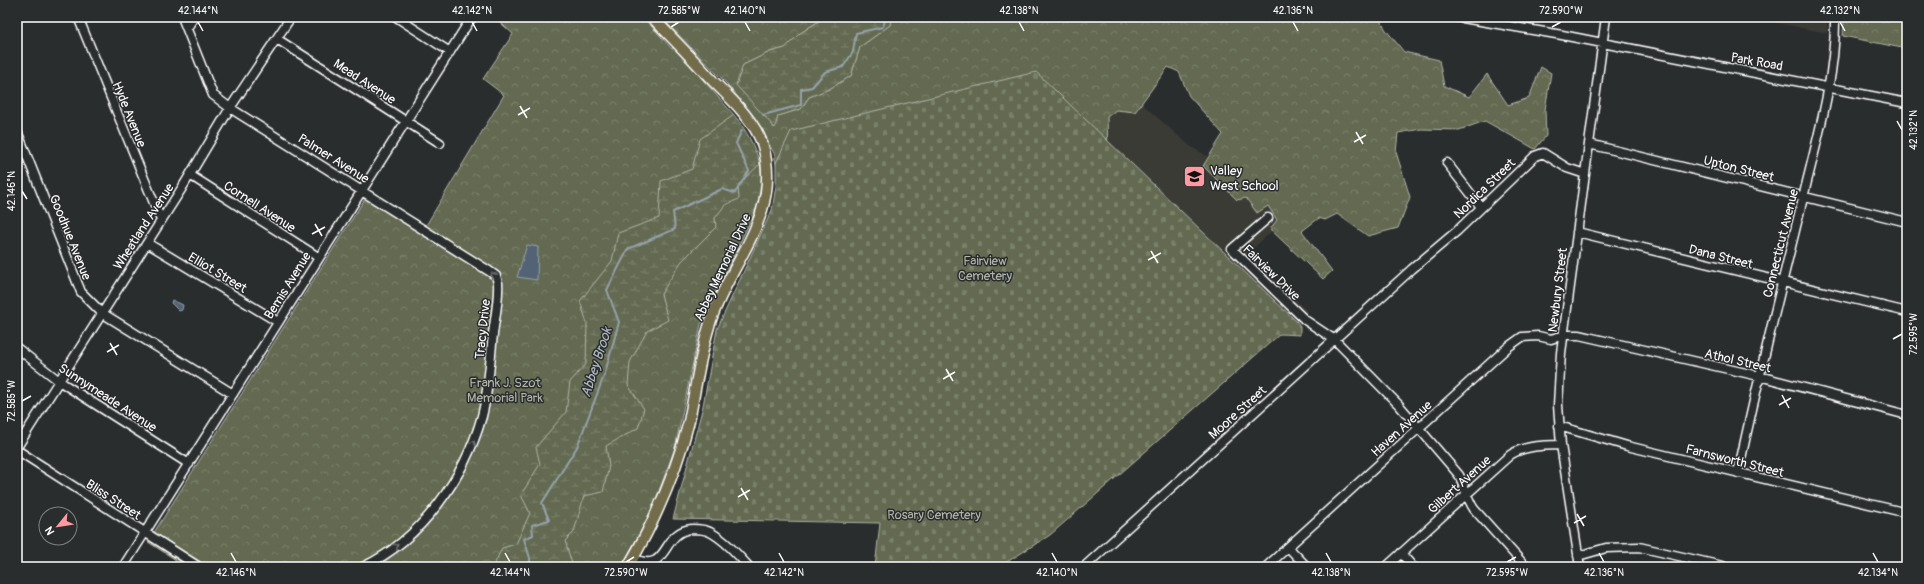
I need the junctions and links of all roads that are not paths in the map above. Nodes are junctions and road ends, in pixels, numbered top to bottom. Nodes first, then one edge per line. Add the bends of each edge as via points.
1 (78, 17) edge
2 (182, 17) edge
3 (194, 17) edge
4 (291, 17) edge
5 (396, 17) edge
6 (472, 17) edge
7 (652, 17) edge
8 (1457, 17) edge
9 (1606, 17) edge
10 (1835, 17) edge
11 (187, 28) junction
12 (277, 38) junction
13 (1602, 43) junction
14 (450, 52) junction
15 (1828, 86) junction
16 (1907, 103) edge
17 (230, 108) junction
18 (406, 121) junction
19 (17, 131) edge
20 (440, 143) dead end
21 (1588, 144) junction
22 (1447, 163) dead end
23 (1585, 174) junction
24 (190, 175) junction
25 (363, 190) junction
26 (1803, 196) junction
27 (1481, 207) junction
28 (1268, 218) dead end
29 (161, 220) junction
30 (1907, 222) edge
31 (425, 229) joint
32 (1577, 232) junction
33 (147, 243) junction
34 (318, 257) junction
35 (1407, 274) joint
36 (1782, 282) junction
37 (1907, 312) edge
38 (102, 313) junction
39 (278, 322) junction
40 (1564, 335) junction
41 (1335, 340) junction
42 (17, 348) edge
43 (1759, 376) junction
44 (59, 381) junction
45 (233, 394) junction
46 (1907, 414) edge
47 (1559, 426) junction
48 (1419, 428) junction
49 (1561, 445) junction
50 (17, 449) edge
51 (188, 464) junction
52 (1738, 473) junction
53 (1466, 494) junction
54 (1907, 513) edge
55 (145, 533) junction
56 (1288, 546) junction
57 (1401, 553) junction
58 (1578, 556) junction
59 (631, 563) edge
60 (123, 567) edge
61 (199, 567) edge
62 (363, 567) edge
63 (749, 567) edge
64 (1084, 567) edge
65 (1266, 567) edge
66 (1307, 567) edge
67 (1386, 567) edge
68 (1413, 567) edge
69 (1526, 567) edge
70 (1580, 567) edge
71 (1727, 567) edge

1 - 29 street, Hyde Avenue
2 - 11 street, Palmer Avenue
3 - 11 street
4 - 12 street, Wheatland Avenue
5 - 14 street
6 - 14 street, Bemis Avenue
7 - 59 main road, Abbey Memorial Drive via 734,103 755,130 763,146 768,180 766,199 759,218 709,325 687,428 670,482
8 - 13 street, Park Road
9 - 13 street, Newbury Street
10 - 15 street, Connecticut Avenue
11 - 17 street, Palmer Avenue via 213,95
12 - 17 street, Wheatland Avenue
12 - 18 street, Mead Avenue
13 - 15 street, Park Road
13 - 21 street, Newbury Street
14 - 18 street, Bemis Avenue
15 - 16 street, Park Road
15 - 26 street, Connecticut Avenue
17 - 24 street, Wheatland Avenue
17 - 25 street, Palmer Avenue
18 - 20 street, Mead Avenue
18 - 25 street, Bemis Avenue
19 - 38 street, Goodhue Avenue via 77,285
21 - 23 street, Newbury Street
21 - 26 street, Upton Street
22 - 27 street
23 - 27 street, Nordica Street via 1567,168 1543,153 1535,156
23 - 32 street, Newbury Street
24 - 29 street, Wheatland Avenue
24 - 34 street, Cornell Avenue
25 - 31 street, Palmer Avenue
25 - 34 street, Bemis Avenue
26 - 30 street, Upton Street
26 - 36 street, Connecticut Avenue
27 - 35 street, Nordica Street
28 - 41 street, Fairview Drive via 1232,249 1305,320
29 - 33 street, Wheatland Avenue
62 -> 31 street, Tracy Drive via 380,558 404,539 428,516 445,493 471,448 486,396 498,293 497,279 490,270
32 - 36 street, Dana Street
32 - 40 street, Newbury Street
33 - 38 street, Wheatland Avenue
33 - 39 street, Elliot Street
34 - 39 street, Bemis Avenue
35 - 41 street, Moore Street
36 - 37 street, Dana Street
36 - 43 street, Connecticut Avenue
38 - 44 street, Wheatland Avenue
38 - 45 street, Goodhue Avenue
39 - 45 street, Bemis Avenue
40 - 43 street, Athol Street via 1579,335
40 - 47 street, Newbury Street via 1558,405
40 - 48 street, Haven Avenue via 1551,338 1522,337
41 - 48 street
41 - 64 street, Moore Street
42 - 44 street, Sunnymeade Avenue
43 - 46 street, Athol Street
43 - 52 street, Connecticut Avenue
44 - 50 street, Wheatland Avenue
44 - 51 street, Sunnymeade Avenue
45 - 51 street, Bemis Avenue
47 - 49 street, Newbury Street
47 - 52 street, Farnsworth Street via 1627,446
48 - 53 street via 1459,476
48 - 56 street, Haven Avenue
49 - 53 street, Gilbert Avenue via 1530,447 1517,451
49 - 58 street, Newbury Street
50 - 55 street, Bliss Street
51 - 55 street, Bemis Avenue
52 - 54 street, Farnsworth Street
53 - 57 street, Gilbert Avenue
53 - 69 street via 1474,509
55 - 60 street, Bemis Avenue
55 - 61 street, Bliss Street
56 - 65 street, Haven Avenue
56 - 66 street
57 - 67 street, Gilbert Avenue
57 - 68 street
58 - 70 street, Newbury Street
58 - 71 street via 1606,548 1639,547
59 - 63 street via 655,562 678,533 699,529 718,537

